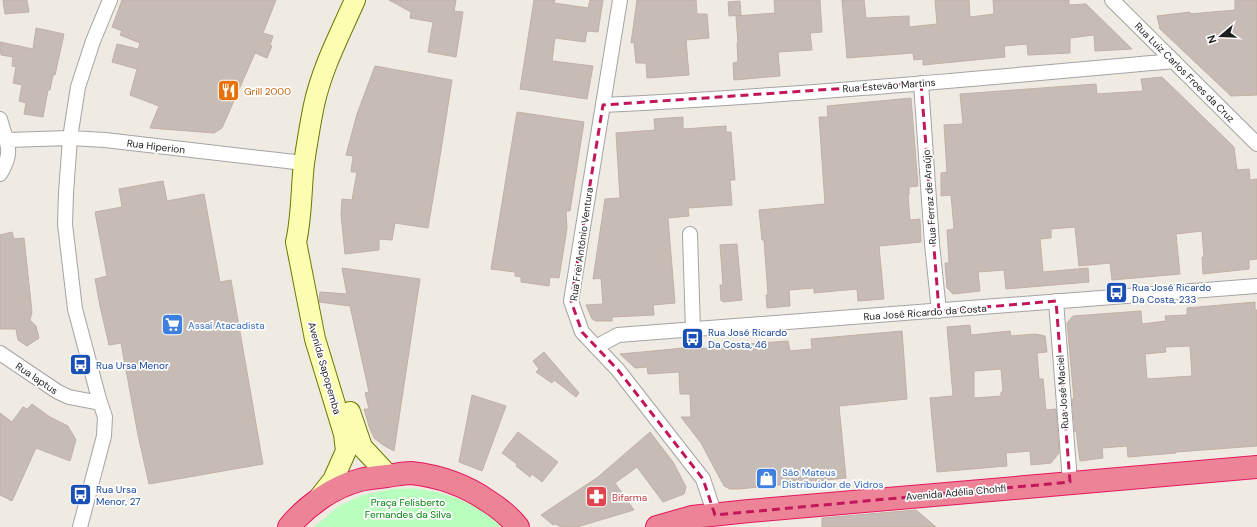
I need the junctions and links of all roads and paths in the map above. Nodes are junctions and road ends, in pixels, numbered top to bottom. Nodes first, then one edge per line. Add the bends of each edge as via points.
1 (110, 0) edge
2 (355, 0) edge
3 (620, 0) edge
4 (1112, 0) edge
5 (1174, 62) junction
6 (921, 83) junction
7 (603, 105) junction
8 (0, 119) edge
9 (1252, 132) edge
10 (70, 138) junction
11 (8, 140) junction
12 (1257, 144) edge
13 (304, 163) junction
14 (0, 174) edge
15 (300, 227) junction
16 (690, 234) dead end
17 (1257, 286) edge
18 (1056, 302) junction
19 (939, 311) junction
20 (693, 330) junction
21 (596, 347) junction
22 (0, 353) edge
23 (100, 403) junction
24 (1257, 467) edge
25 (389, 476) junction
26 (1070, 482) junction
27 (316, 502) junction
28 (715, 515) junction
29 (80, 527) edge
30 (289, 527) edge
31 (518, 527) edge
32 (657, 527) edge

1 - 10 street via 78,87
2 - 13 main road, Avenida Sapopemba via 329,60 314,104
3 - 7 street, Rua Frei Antônio Ventura
4 - 5 street, Rua Luiz Carlos Froes da Cruz
5 - 6 street, Rua Estevão Martins
5 - 9 street, Rua Luiz Carlos Froes da Cruz
6 - 7 street, Rua Estevão Martins
6 - 19 street, Rua Ferraz de Araújo
7 - 21 street, Rua Frei Antônio Ventura via 571,301 582,332
8 - 11 street
9 - 12 street, Rua Luiz Carlos Froes da Cruz
10 - 11 street, Rua Hiperion
10 - 13 street, Rua Hiperion
10 - 23 street via 65,224 70,270 75,309
11 - 14 street via 9,154
13 - 15 main road, Avenida Sapopemba
15 - 25 main road, Avenida Sapopemba via 308,240 327,337 362,447
15 - 27 main road, Avenida Sapopemba via 296,242 315,339 344,434 346,451 333,480
16 - 20 street
17 - 18 street, Rua José Ricardo da Costa
18 - 19 street, Rua José Ricardo da Costa
18 - 26 street, Rua José Maciel
19 - 20 street, Rua José Ricardo da Costa
20 - 21 street, Rua José Ricardo da Costa via 618,336
21 - 28 street, Rua Frei Antônio Ventura via 618,370 703,479
22 - 23 street, Rua Iaptus via 58,392 69,397
23 - 29 street via 105,417 104,436
24 - 26 highway, Avenida Adélia Chohfi
25 - 27 highway via 359,480 329,493
25 - 31 highway via 409,473 454,482 498,507
26 - 28 highway, Avenida Adélia Chohfi
27 - 30 highway
28 - 32 highway, Avenida Adélia Chohfi via 692,517

